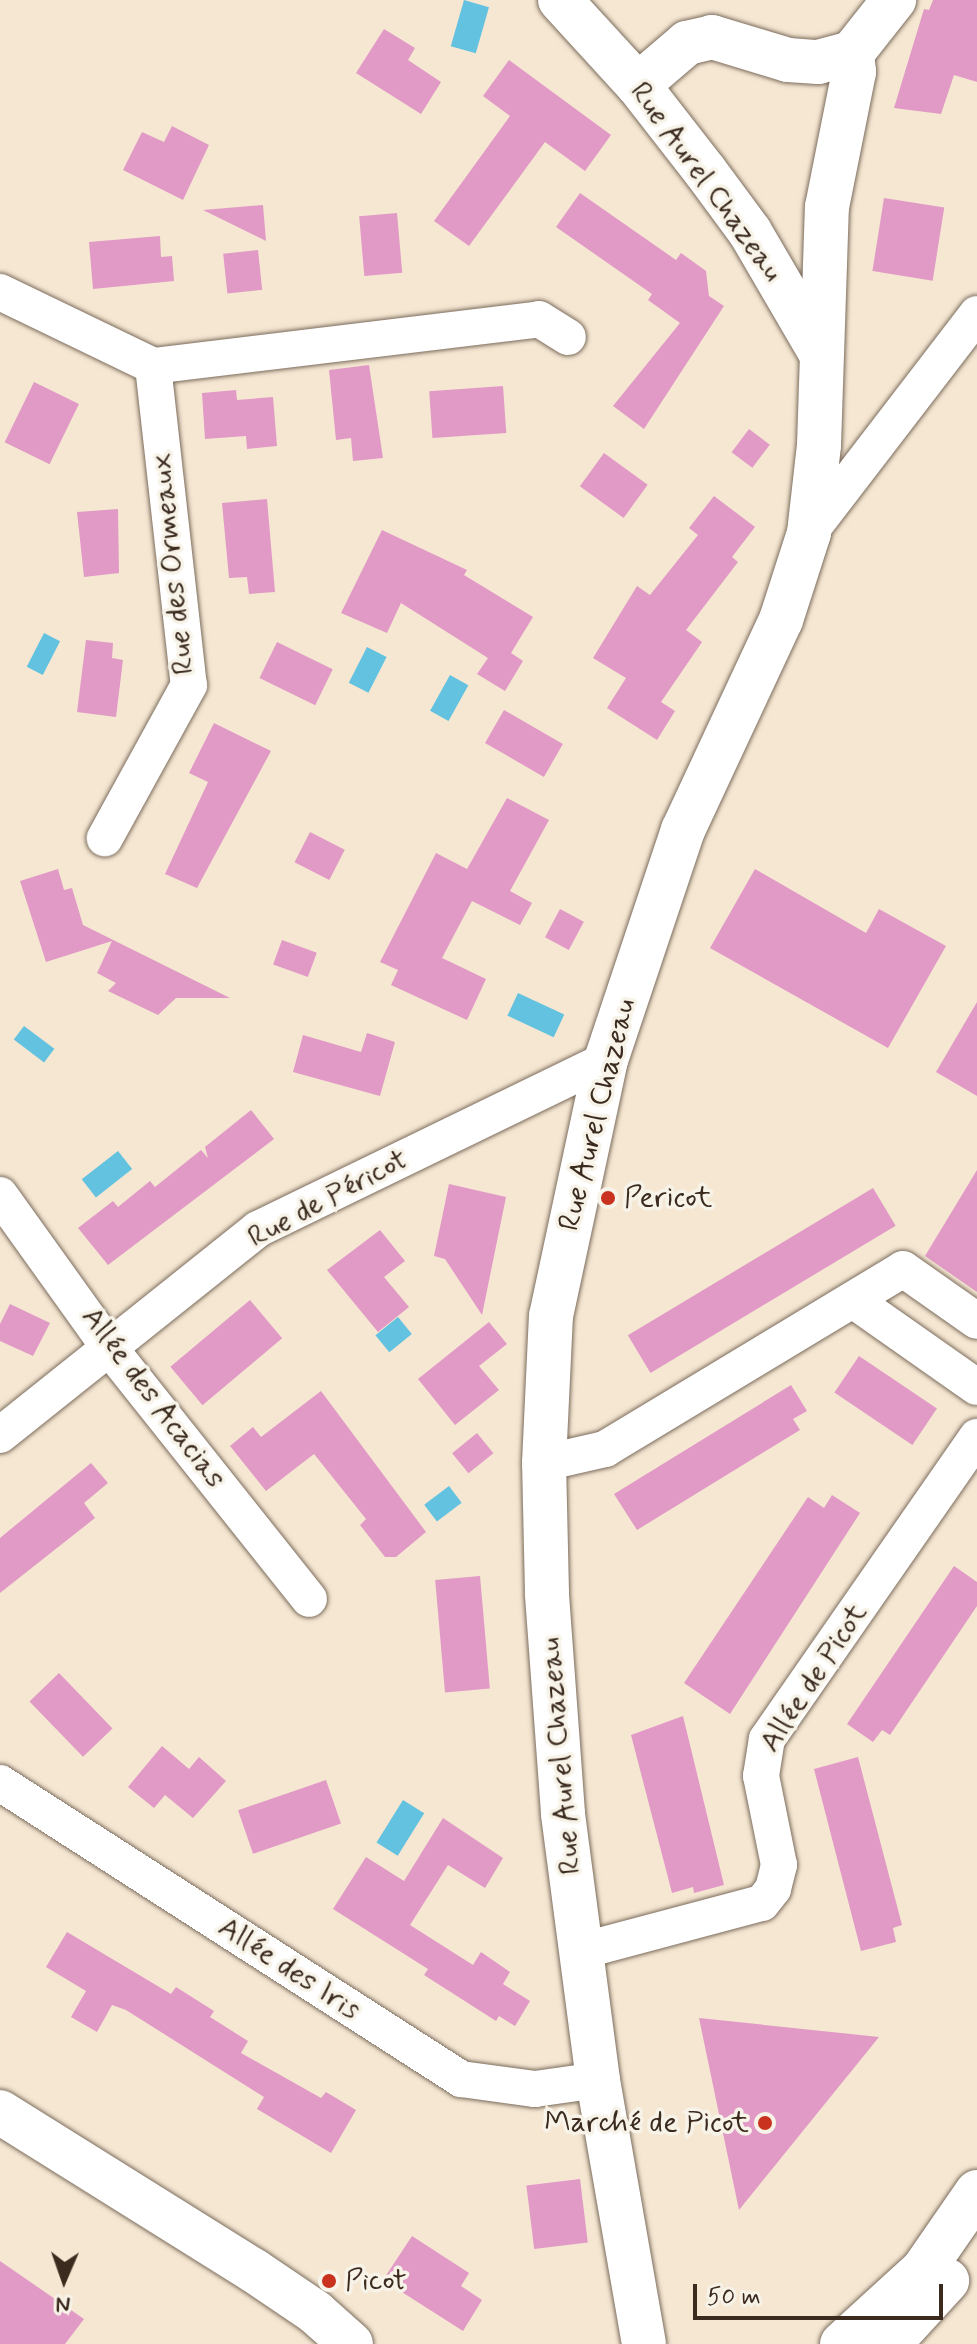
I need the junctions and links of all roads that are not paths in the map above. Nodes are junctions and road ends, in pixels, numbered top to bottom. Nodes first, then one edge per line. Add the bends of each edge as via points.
1 (560, 0) edge
2 (894, 0) edge
3 (852, 53) junction
4 (638, 85) junction
5 (0, 292) edge
6 (977, 314) edge
7 (568, 337) dead end
8 (819, 350) junction
9 (153, 366) junction
10 (809, 533) junction
11 (105, 838) dead end
12 (606, 1060) junction
13 (0, 1195) edge
14 (853, 1300) junction
15 (977, 1321) edge
16 (111, 1350) junction
17 (977, 1387) edge
18 (0, 1435) edge
19 (977, 1437) edge
20 (544, 1463) junction
21 (309, 1599) dead end
22 (0, 1783) edge
23 (581, 1951) junction
24 (598, 2080) junction
25 (0, 2112) edge
26 (977, 2192) edge
27 (977, 2238) edge
28 (315, 2312) junction
29 (351, 2344) edge
30 (380, 2344) edge
31 (644, 2344) edge
32 (842, 2344) edge
33 (889, 2344) edge

1 - 4 street, Rue Aurel Chazeau
2 - 3 street
3 - 4 street via 818,62 788,60 712,37 687,43
3 - 8 street via 854,72 827,207
4 - 8 street, Rue Aurel Chazeau via 750,232
5 - 9 street
6 - 10 street
7 - 9 street via 539,319
8 - 10 street, Rue Aurel Chazeau via 819,445
9 - 11 street, Rue des Ormeaux via 189,685
10 - 12 street, Rue Aurel Chazeau via 781,620 683,830
12 - 16 street, Rue de Péricot via 258,1229
12 - 20 street, Rue Aurel Chazeau via 551,1316
13 - 16 street, Allée des Acacias
14 - 15 street via 903,1269
14 - 17 street
14 - 20 street via 605,1449
16 - 18 street, Rue de Péricot
16 - 21 street, Allée des Acacias
19 - 23 street, Allée de Picot via 767,1739 761,1776 779,1865 773,1889 762,1903
20 - 23 street, Rue Aurel Chazeau via 561,1782
22 - 24 street, Allée des Iris via 461,2079 535,2089
23 - 24 street, Rue Aurel Chazeau
24 - 31 street, Rue Aurel Chazeau
25 - 28 street
26 - 32 street via 923,2270
27 - 33 street via 943,2286
28 - 29 street
28 - 30 street

